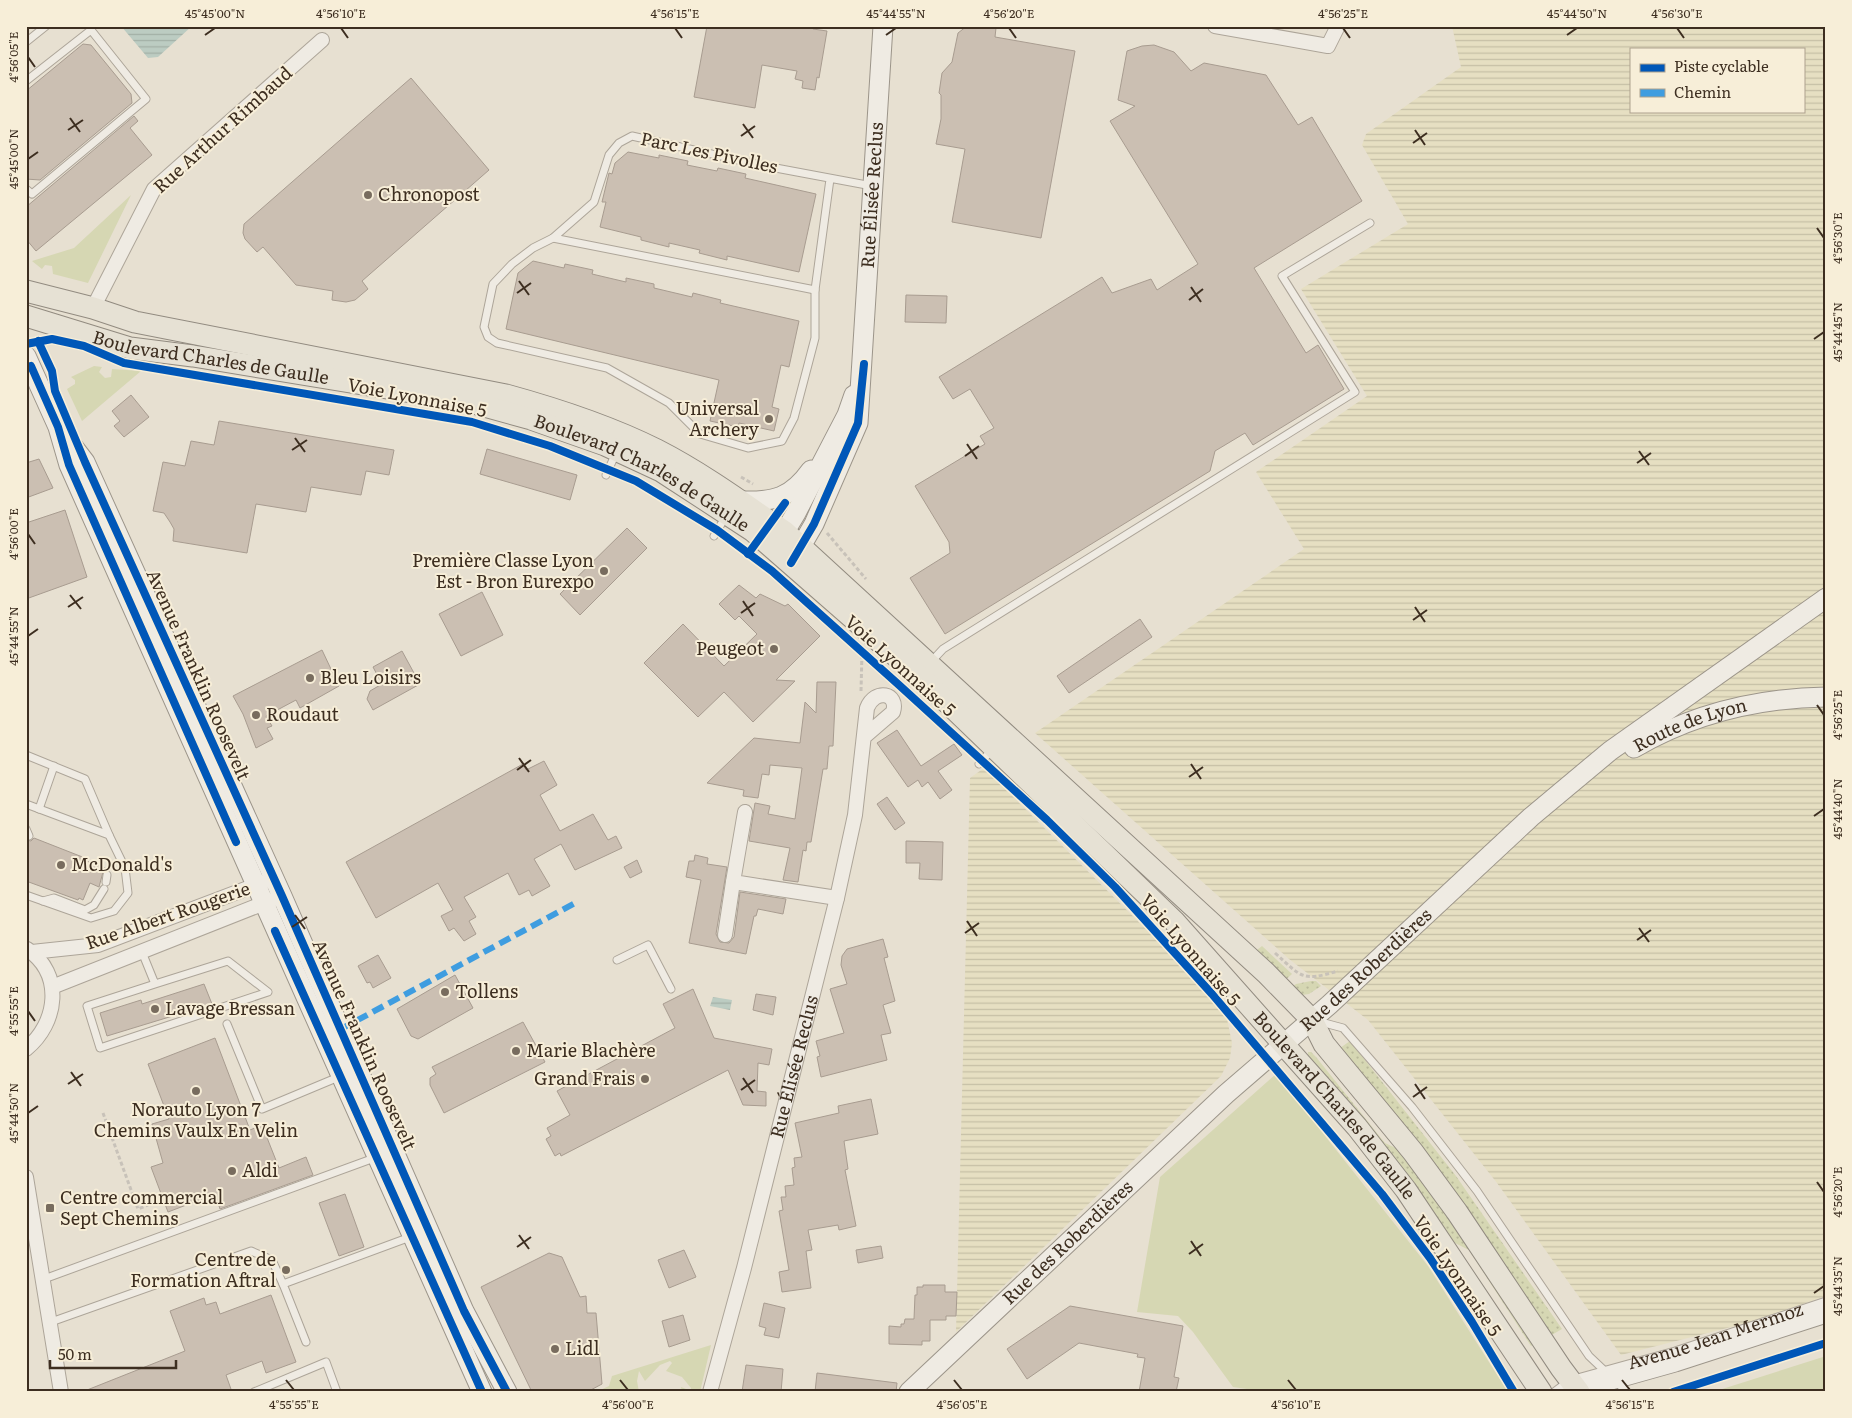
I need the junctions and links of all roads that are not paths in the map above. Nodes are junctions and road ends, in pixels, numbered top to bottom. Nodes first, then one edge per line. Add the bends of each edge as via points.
1 (46, 26) edge
2 (883, 26) edge
3 (1215, 26) edge
4 (1338, 26) edge
5 (322, 40) dead end
6 (26, 42) edge
7 (26, 81) edge
8 (830, 179) junction
9 (874, 187) junction
10 (26, 189) edge
11 (1370, 223) dead end
12 (553, 238) junction
13 (816, 290) junction
14 (26, 291) edge
15 (93, 308) junction
16 (26, 316) edge
17 (26, 356) edge
18 (864, 364) junction
19 (847, 415) junction
20 (58, 427) junction
21 (617, 450) junction
22 (606, 475) dead end
23 (734, 508) junction
24 (714, 536) dead end
25 (780, 540) junction
26 (797, 554) junction
27 (1826, 598) edge
28 (929, 663) junction
29 (1826, 697) edge
30 (864, 737) junction
31 (994, 747) junction
32 (26, 755) edge
33 (979, 764) dead end
34 (54, 766) junction
35 (1566, 788) junction
36 (26, 804) edge
37 (39, 809) junction
38 (745, 812) dead end
39 (109, 835) junction
40 (274, 879) junction
41 (106, 882) dead end
42 (733, 882) junction
43 (255, 886) junction
44 (26, 895) edge
45 (282, 896) junction
46 (837, 898) junction
47 (42, 901) junction
48 (263, 903) junction
49 (725, 935) dead end
50 (29, 950) edge
51 (142, 952) junction
52 (617, 960) dead end
53 (155, 984) junction
54 (52, 987) junction
55 (671, 989) dead end
56 (1312, 1020) junction
57 (227, 1024) dead end
58 (1285, 1045) junction
59 (26, 1049) edge
60 (342, 1076) junction
61 (378, 1157) junction
62 (26, 1177) edge
63 (29, 1205) edge
64 (410, 1230) junction
65 (436, 1248) junction
66 (44, 1279) junction
67 (282, 1284) junction
68 (1826, 1301) edge
69 (1826, 1313) edge
70 (51, 1322) junction
71 (306, 1342) dead end
72 (1616, 1381) edge
73 (1570, 1389) edge
74 (61, 1392) edge
75 (254, 1392) edge
76 (337, 1392) edge
77 (482, 1392) edge
78 (507, 1392) edge
79 (710, 1392) edge
80 (909, 1392) edge
81 (1541, 1392) edge

1 - 6 lane
2 - 9 street, Rue Élisée Reclus
3 - 4 street via 1328,46
5 - 15 street, Rue Arthur Rimbaud via 154,189
7 - 10 lane via 91,30 146,99 32,194
8 - 9 lane, Parc Les Pivolles
8 - 12 lane, Parc Les Pivolles via 632,136 619,143 609,156 594,202
8 - 13 lane, Parc Les Pivolles
9 - 18 street, Rue Élisée Reclus
11 - 28 lane via 1282,276 1355,392 943,649
12 - 13 lane
12 - 13 lane, Parc Les Pivolles via 519,258 493,284 484,327 488,337 497,342 607,368 669,403 700,434 748,448 782,441 790,428 815,338
14 - 15 main road, Boulevard Charles de Gaulle
15 - 23 main road, Boulevard Charles de Gaulle via 135,322 506,395 562,411 655,449 708,479
16 - 21 main road, Boulevard Charles de Gaulle via 130,348 466,402 531,419
17 - 20 street, Avenue Franklin Roosevelt
18 - 19 street, Rue Élisée Reclus
18 - 26 street, Rue Élisée Reclus via 858,423 814,524
19 - 23 street, Rue Élisée Reclus via 802,482 779,499
19 - 25 street, Rue Élisée Reclus
20 - 40 street, Avenue Franklin Roosevelt via 85,462
20 - 43 street, Avenue Franklin Roosevelt via 69,465
21 - 22 lane
21 - 23 main road, Boulevard Charles de Gaulle
23 - 24 lane
23 - 25 main road, Boulevard Charles de Gaulle
25 - 26 main road, Boulevard Charles de Gaulle
26 - 28 main road, Boulevard Charles de Gaulle
26 - 31 main road, Boulevard Charles de Gaulle
27 - 35 street, Rue des Roberdières via 1610,751
28 - 56 main road, Boulevard Charles de Gaulle via 1266,973
29 - 35 street, Route de Lyon via 1733,706 1689,720
30 - 30 street, Rue Élisée Reclus via 867,708 874,697 886,695 895,706 889,717
30 - 46 street, Rue Élisée Reclus via 855,815
31 - 33 lane
31 - 58 main road, Boulevard Charles de Gaulle via 1174,921
32 - 34 lane
34 - 37 lane
34 - 39 lane via 85,779
35 - 56 street, Rue des Roberdières via 1459,882
36 - 37 lane
37 - 39 lane
38 - 42 street
39 - 47 lane via 125,868 128,893 114,911 91,918
40 - 43 street, Rue Albert Rougerie
40 - 45 street, Avenue Franklin Roosevelt
41 - 47 lane via 94,905 85,910 54,898
42 - 46 street
42 - 49 street
43 - 48 street, Avenue Franklin Roosevelt
43 - 50 street, Rue Albert Rougerie via 98,945
44 - 47 lane
45 - 48 street, Rue Albert Rougerie
45 - 65 street, Avenue Franklin Roosevelt
46 - 79 street, Rue Élisée Reclus
48 - 51 street, Rue Albert Rougerie
48 - 60 street, Avenue Franklin Roosevelt
50 - 54 street via 45,968
51 - 53 lane
51 - 54 street, Rue Albert Rougerie
52 - 55 lane via 648,945
53 - 53 lane via 228,961 268,992 100,1048 87,1006
54 - 59 street via 53,1007 47,1025
56 - 58 street, Rue des Roberdières
56 - 72 lane via 1342,1028 1412,1107 1477,1191 1589,1356
56 - 73 main road, Boulevard Charles de Gaulle via 1324,1044 1413,1152 1457,1212
57 - 60 lane via 262,1109
58 - 80 street, Rue des Roberdières via 1226,1094
58 - 81 main road, Boulevard Charles de Gaulle via 1357,1127 1406,1190
60 - 61 street, Avenue Franklin Roosevelt
61 - 64 street, Avenue Franklin Roosevelt
61 - 66 lane
62 - 63 street
63 - 66 street
64 - 65 street via 418,1230 428,1248
64 - 67 lane
64 - 77 street, Avenue Franklin Roosevelt
65 - 78 street, Avenue Franklin Roosevelt via 464,1311
66 - 70 street
67 - 70 lane via 272,1260 251,1251
67 - 71 lane
68 - 72 lane, Avenue Jean Mermoz via 1675,1351
69 - 72 street, Avenue Jean Mermoz
70 - 74 street
72 - 73 street, Avenue Jean Mermoz
75 - 76 lane via 326,1362

